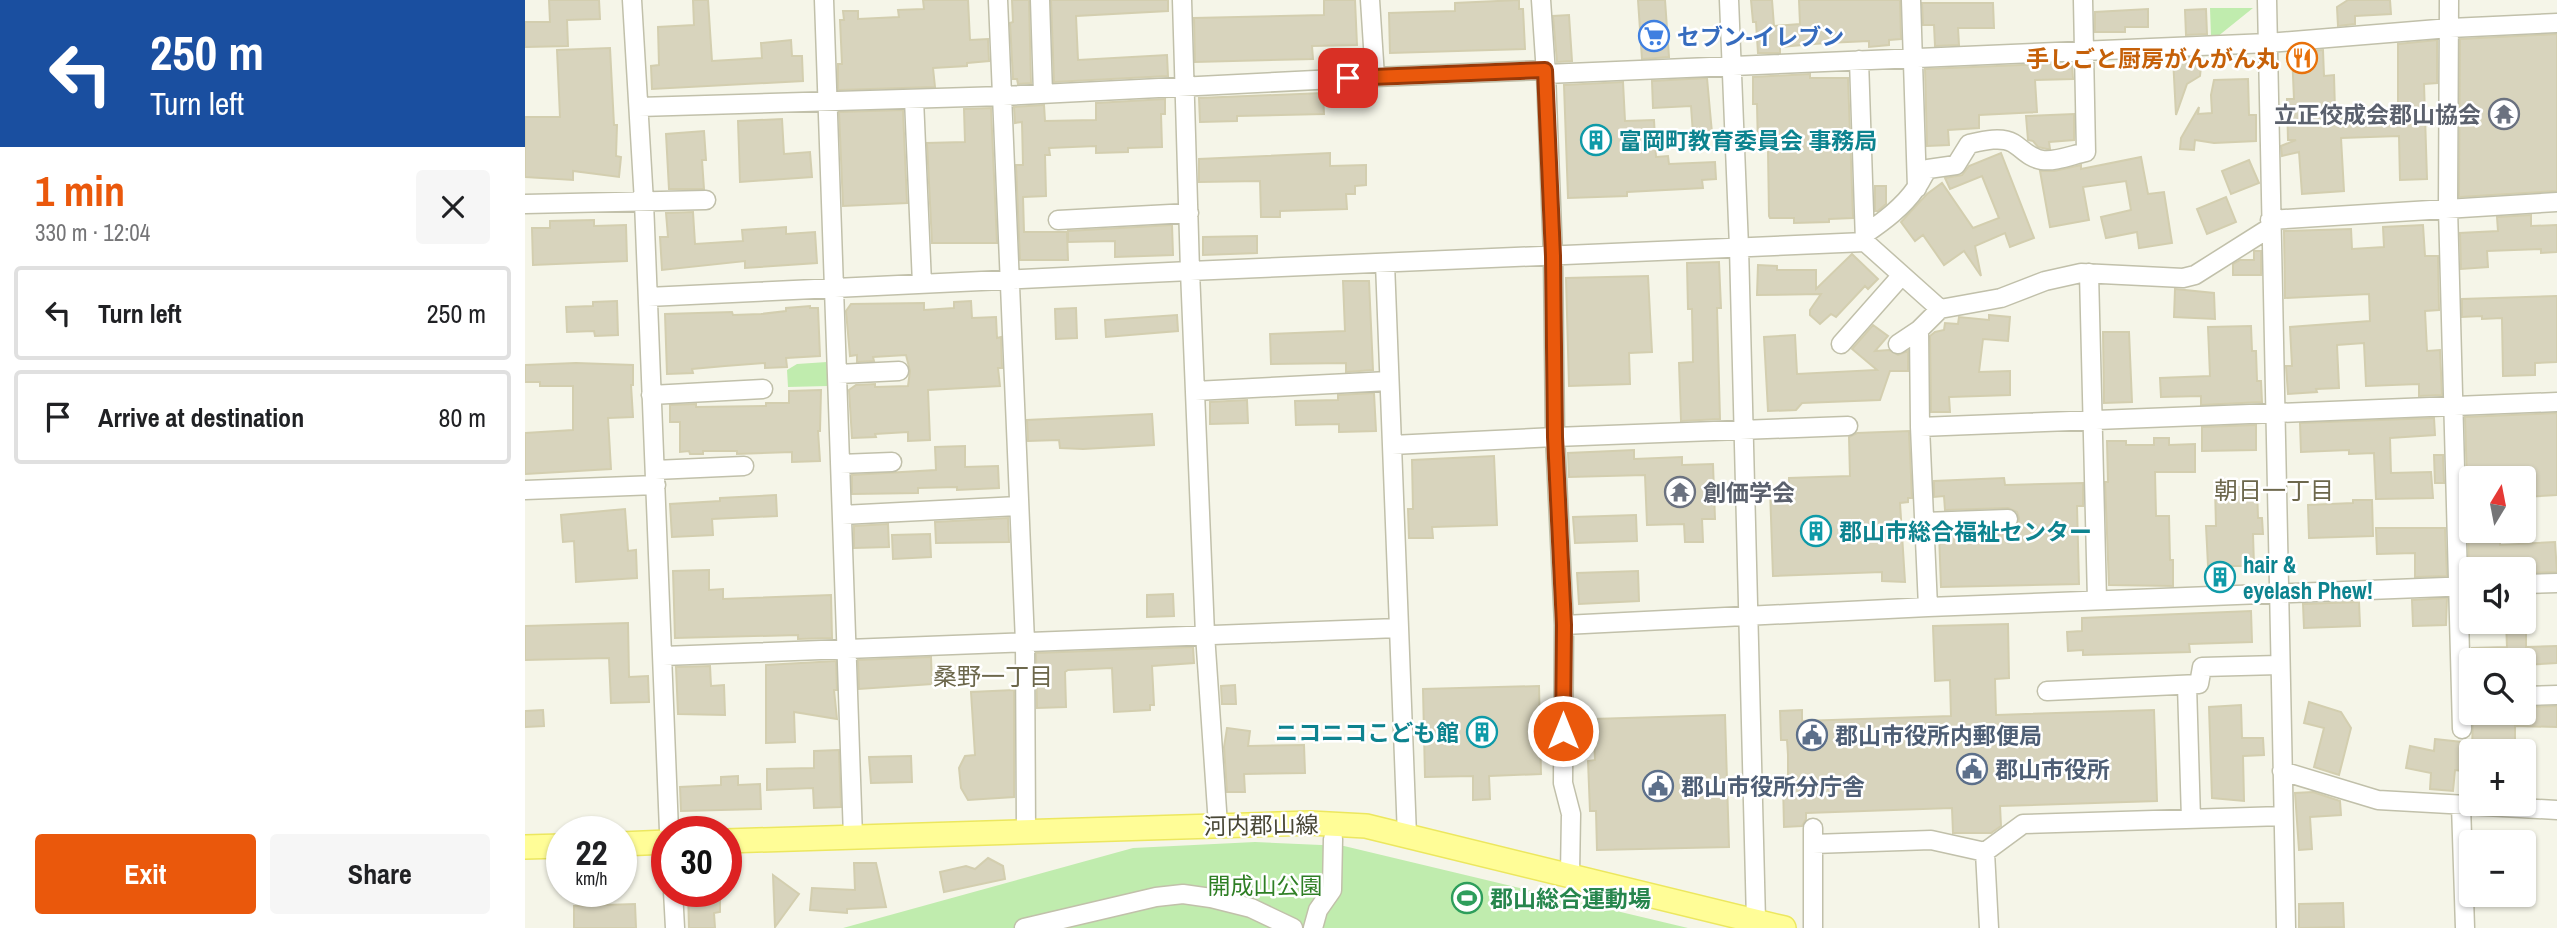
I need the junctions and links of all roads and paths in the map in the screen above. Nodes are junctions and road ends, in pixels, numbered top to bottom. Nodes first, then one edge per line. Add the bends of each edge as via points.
1 (632, 0) edge
2 (824, 0) edge
3 (998, 0) edge
4 (1040, 0) edge
5 (1182, 0) edge
6 (1370, 0) edge
7 (1541, 0) edge
8 (1729, 0) edge
9 (1910, 0) edge
10 (2083, 0) edge
11 (2267, 0) edge
12 (2449, 0) edge
13 (2557, 23) edge
14 (2450, 28) junction
15 (2268, 43) junction
16 (2082, 51) junction
17 (1911, 58) junction
18 (1859, 60) junction
19 (1733, 65) junction
20 (1545, 72) junction
21 (1375, 77) junction
22 (1185, 85) junction
23 (1043, 94) junction
24 (1003, 96) junction
25 (914, 99) junction
26 (827, 102) junction
27 (639, 107) junction
28 (1917, 188) junction
29 (706, 200) dead end
30 (644, 202) junction
31 (2557, 202) edge
32 (525, 204) edge
33 (2448, 208) junction
34 (1189, 213) junction
35 (1058, 220) dead end
36 (2271, 224) junction
37 (1865, 238) junction
38 (1739, 247) junction
39 (1553, 256) junction
40 (1384, 263) junction
41 (1190, 271) junction
42 (2089, 273) junction
43 (1902, 275) junction
44 (1009, 279) junction
45 (922, 284) junction
46 (835, 289) junction
47 (648, 297) junction
48 (1940, 309) junction
49 (1919, 330) junction
50 (1841, 344) dead end
51 (1898, 344) dead end
52 (899, 372) dead end
53 (838, 374) junction
54 (1389, 381) junction
55 (764, 389) dead end
56 (1195, 391) junction
57 (651, 395) junction
58 (2557, 402) edge
59 (2452, 406) junction
60 (2274, 412) junction
61 (2094, 421) junction
62 (1848, 426) dead end
63 (1920, 427) junction
64 (1744, 430) junction
65 (1555, 437) junction
66 (1392, 445) junction
67 (892, 462) dead end
68 (840, 464) junction
69 (744, 466) dead end
70 (656, 478) junction
71 (525, 489) edge
72 (1019, 506) junction
73 (842, 514) junction
74 (2008, 519) dead end
75 (1924, 522) junction
76 (2462, 557) edge
77 (2557, 583) edge
78 (2536, 584) edge
79 (2459, 586) edge
80 (2278, 593) junction
81 (2097, 600) junction
82 (1928, 607) junction
83 (1749, 615) junction
84 (1564, 625) junction
85 (1398, 628) junction
86 (1205, 634) junction
87 (1025, 642) junction
88 (846, 648) junction
89 (663, 656) junction
90 (2279, 665) junction
91 (2186, 685) junction
92 (2047, 691) dead end
93 (2557, 695) edge
94 (2536, 696) edge
95 (2462, 725) edge
96 (2462, 729) dead end
97 (2282, 771) junction
98 (2459, 805) edge
99 (2536, 809) edge
100 (2557, 810) edge
101 (668, 816) edge
102 (2283, 816) junction
103 (2461, 816) edge
104 (2191, 819) junction
105 (1218, 825) junction
106 (1026, 831) junction
107 (1407, 836) junction
108 (853, 837) junction
109 (1333, 839) dead end
110 (742, 840) edge
111 (546, 846) edge
112 (525, 847) edge
113 (1985, 852) junction
114 (1570, 874) junction
115 (674, 907) edge
116 (1756, 921) junction
117 (675, 928) edge
118 (1024, 928) edge
119 (1293, 928) edge
120 (1313, 928) edge
121 (1784, 928) edge
122 (1813, 928) edge
123 (1989, 928) edge
124 (2286, 928) edge
125 (2465, 928) edge

1 - 27 street
2 - 26 street
3 - 24 street
4 - 23 street
5 - 22 street
6 - 21 street
7 - 20 street
8 - 19 street
9 - 17 street
10 - 16 street
11 - 15 street
12 - 14 street
13 - 14 street
14 - 15 street
14 - 33 street
15 - 16 street
15 - 36 street
16 - 17 street
16 - 28 street via 2085,152 2041,160 2012,142 1980,141 1966,147 1956,165 1928,169
17 - 18 street
17 - 28 street
18 - 19 street
18 - 37 street
19 - 20 street
19 - 38 street
20 - 21 street
20 - 39 street
21 - 22 street
22 - 23 street
22 - 34 street
23 - 24 street
24 - 25 street
24 - 44 street
25 - 26 street
25 - 45 street
26 - 27 street
26 - 46 street
27 - 30 street
28 - 37 street
29 - 30 street
30 - 32 street
30 - 47 street
31 - 33 street
33 - 36 street
33 - 59 street
34 - 35 street
34 - 41 street
36 - 42 street via 2195,275
36 - 60 street
37 - 38 street
37 - 43 street
38 - 39 street
38 - 64 street
39 - 40 street
39 - 65 street
40 - 41 street
40 - 54 street
41 - 44 street
41 - 56 street
42 - 48 street via 2045,281 2001,298
42 - 61 street
43 - 48 street
43 - 50 street
44 - 45 street
44 - 72 street
45 - 46 street
46 - 47 street
46 - 53 street
47 - 57 street
48 - 49 street
49 - 51 street
49 - 63 street
52 - 53 street
53 - 68 street
54 - 56 street
54 - 66 street
55 - 57 street
56 - 86 street
57 - 70 street
58 - 59 street
59 - 60 street
59 - 76 street
60 - 61 street
60 - 80 street
61 - 63 street
61 - 81 street
62 - 64 street
63 - 75 street
64 - 65 street
64 - 83 street
65 - 66 street
65 - 84 street
66 - 85 street
67 - 68 street
68 - 73 street
69 - 70 street
70 - 71 street
70 - 89 street
72 - 73 street
72 - 87 street
73 - 88 street
74 - 75 street
75 - 82 street
77 - 78 street
79 - 80 street
80 - 81 street
80 - 90 street
81 - 82 street
82 - 83 street
83 - 84 street
83 - 116 street
84 - 114 street via 1563,783 1571,814
85 - 86 street
85 - 107 street
86 - 87 street
86 - 105 street
87 - 88 street
87 - 106 street
88 - 89 street
88 - 108 street
89 - 101 street
90 - 91 street via 2202,667 2199,684
90 - 97 street
91 - 92 street
91 - 104 street
93 - 94 street
95 - 96 street
97 - 98 street via 2378,800
97 - 102 street
99 - 100 street
102 - 104 street
102 - 124 street
103 - 125 street
104 - 113 street via 2023,824
105 - 106 main road, 河内郡山線
105 - 107 main road, 河内郡山線 via 1332,824
106 - 108 main road, 河内郡山線
107 - 114 main road, 河内郡山線
108 - 110 main road, 河内郡山線
109 - 120 street via 1332,890 1318,910
111 - 112 main road
113 - 122 street via 1931,840 1813,836
113 - 123 street
114 - 116 main road, 河内郡山線
115 - 117 street
116 - 121 main road, 河内郡山線
118 - 119 street via 1183,894 1251,908

